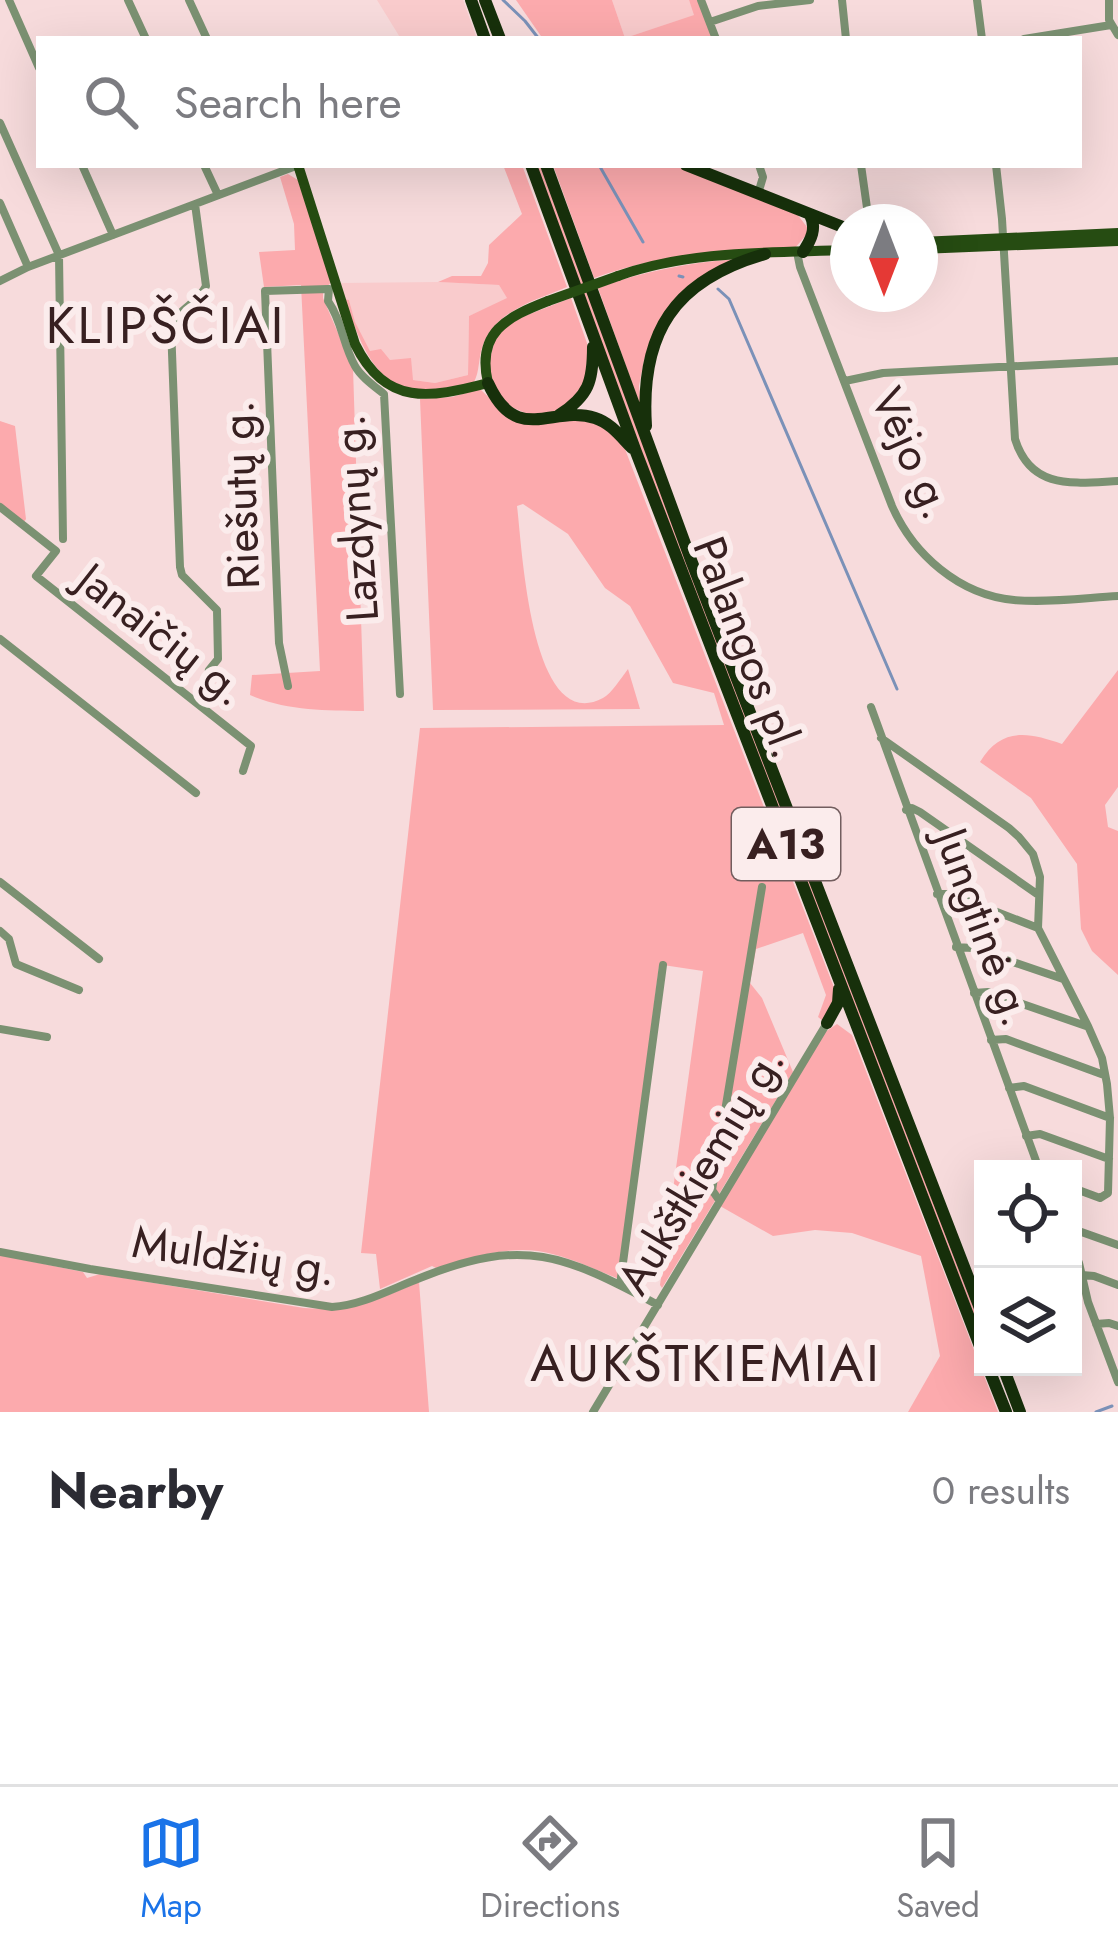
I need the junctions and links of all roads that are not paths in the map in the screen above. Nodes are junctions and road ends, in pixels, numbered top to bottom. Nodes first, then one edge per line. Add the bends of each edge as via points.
1 (9, 0) edge
2 (128, 0) edge
3 (189, 0) edge
4 (471, 0) edge
5 (485, 0) edge
6 (701, 0) edge
7 (810, 0) edge
8 (842, 0) edge
9 (977, 0) edge
10 (1109, 0) edge
11 (710, 22) junction
12 (1112, 25) junction
13 (1118, 34) edge
14 (145, 36) edge
15 (206, 36) edge
16 (484, 36) edge
17 (499, 36) edge
18 (715, 36) edge
19 (846, 36) edge
20 (982, 36) edge
21 (1043, 36) edge
22 (36, 61) edge
23 (0, 123) edge
24 (83, 168) edge
25 (205, 168) edge
26 (298, 168) edge
27 (532, 168) edge
28 (547, 168) edge
29 (693, 168) edge
30 (760, 168) edge
31 (861, 168) edge
32 (996, 168) edge
33 (268, 170) edge
34 (758, 194) junction
35 (218, 195) junction
36 (0, 203) edge
37 (195, 204) junction
38 (866, 204) edge
39 (810, 215) junction
40 (830, 222) edge
41 (113, 235) junction
42 (1118, 237) edge
43 (1003, 242) junction
44 (938, 244) edge
45 (830, 251) edge
46 (800, 252) junction
47 (765, 254) junction
48 (58, 255) junction
49 (28, 267) junction
50 (0, 281) edge
51 (332, 288) junction
52 (592, 334) junction
53 (1118, 361) edge
54 (1010, 366) junction
55 (844, 381) junction
56 (488, 382) junction
57 (554, 418) junction
58 (642, 449) junction
59 (1118, 481) edge
60 (0, 507) edge
61 (63, 539) dead end
62 (1118, 596) edge
63 (0, 639) edge
64 (209, 670) dead end
65 (288, 686) dead end
66 (400, 694) dead end
67 (871, 707) dead end
68 (881, 739) junction
69 (242, 771) dead end
70 (196, 793) dead end
71 (906, 810) junction
72 (0, 882) edge
73 (762, 887) dead end
74 (937, 894) junction
75 (1039, 894) junction
76 (1038, 928) junction
77 (0, 931) edge
78 (956, 947) junction
79 (99, 959) dead end
80 (663, 965) dead end
81 (1065, 980) junction
82 (839, 982) junction
83 (79, 990) dead end
84 (974, 993) junction
85 (826, 1023) junction
86 (1088, 1026) junction
87 (0, 1028) edge
88 (860, 1035) junction
89 (47, 1037) dead end
90 (991, 1040) junction
91 (1105, 1075) junction
92 (1009, 1088) junction
93 (1111, 1118) junction
94 (1026, 1136) junction
95 (1109, 1159) junction
96 (1035, 1160) edge
97 (1082, 1191) edge
98 (719, 1200) junction
99 (1082, 1232) edge
100 (1118, 1245) edge
101 (0, 1252) edge
102 (1082, 1275) joint
103 (620, 1285) junction
104 (1118, 1285) edge
105 (974, 1293) edge
106 (658, 1305) junction
107 (1096, 1324) junction
108 (1118, 1326) edge
109 (974, 1331) edge
110 (992, 1376) edge
111 (1006, 1376) edge
112 (1118, 1382) edge
113 (593, 1412) edge
114 (1006, 1412) edge
115 (1020, 1412) edge

1 - 22 street
2 - 14 street
3 - 15 street
4 - 16 highway
5 - 17 highway
6 - 11 street
7 - 11 street
8 - 19 street
9 - 20 street
10 - 12 street
11 - 18 street
12 - 13 street
12 - 21 street
23 - 48 street
24 - 41 street
25 - 35 street
26 - 51 main road
27 - 52 highway, Palangos pl. / A13
28 - 58 highway, Palangos pl. / A13
29 - 34 highway
30 - 34 street
31 - 38 street
32 - 43 street
33 - 35 street
34 - 39 highway
35 - 37 street
36 - 49 street
37 - 41 street
37 - 64 street via 206,286 171,326 180,567 217,610 218,659
39 - 40 highway
39 - 46 highway via 813,230
41 - 48 street
42 - 43 main road
43 - 44 main road
43 - 54 street
45 - 46 main road
46 - 47 main road
46 - 55 street, Vėjo g.
47 - 56 main road, bridge via 654,264 512,317 485,357
47 - 58 highway via 700,282 665,320 646,375
48 - 49 street
48 - 61 street
49 - 50 street
51 - 56 main road via 360,354 382,380 429,396
51 - 65 street, Riešutų g. via 265,291 279,643
51 - 66 street, Lazdynų g. via 328,301 355,367 384,394
52 - 57 highway via 589,384
52 - 58 highway, Palangos pl. / A13
53 - 54 street
54 - 55 street
54 - 59 street via 1024,460 1056,481
55 - 62 street, Vėjo g. via 898,518 936,566 1006,599
56 - 57 highway via 516,415
57 - 58 highway via 598,419
58 - 82 highway, Palangos pl. / A13
58 - 105 highway, Palangos pl. / A13
60 - 69 street, Janaičių g. via 56,551 37,576 251,746
63 - 70 street
67 - 68 street, Jungtinė g.
68 - 71 street, Jungtinė g.
68 - 75 street via 1019,837 1037,863
71 - 74 street, Jungtinė g.
71 - 75 street
72 - 79 street
73 - 98 street via 712,1190
74 - 76 street
74 - 78 street, Jungtinė g.
75 - 76 street
76 - 81 street
77 - 83 street via 16,964
78 - 81 street
78 - 84 street, Jungtinė g.
80 - 103 street
81 - 86 street
82 - 85 highway
82 - 88 highway, Palangos pl. / A13
84 - 86 street
84 - 90 street, Jungtinė g.
85 - 88 highway via 843,1022
85 - 98 street, Aukštkiemių g.
86 - 91 street
87 - 89 street
88 - 109 highway, Palangos pl. / A13
90 - 91 street
90 - 92 street, Jungtinė g.
91 - 93 street
92 - 93 street via 1024,1086
92 - 94 street, Jungtinė g.
93 - 95 street
94 - 95 street
94 - 96 street, Jungtinė g.
95 - 97 street via 1105,1197
98 - 106 street, Aukštkiemių g.
99 - 100 street
101 - 103 street, Muldžių g. via 332,1307 516,1253 558,1258
102 - 104 street
102 - 107 street
103 - 106 street, Muldžių g.
106 - 113 street, Aukštkiemių g.
107 - 108 street
107 - 112 street
110 - 114 highway
111 - 115 highway

